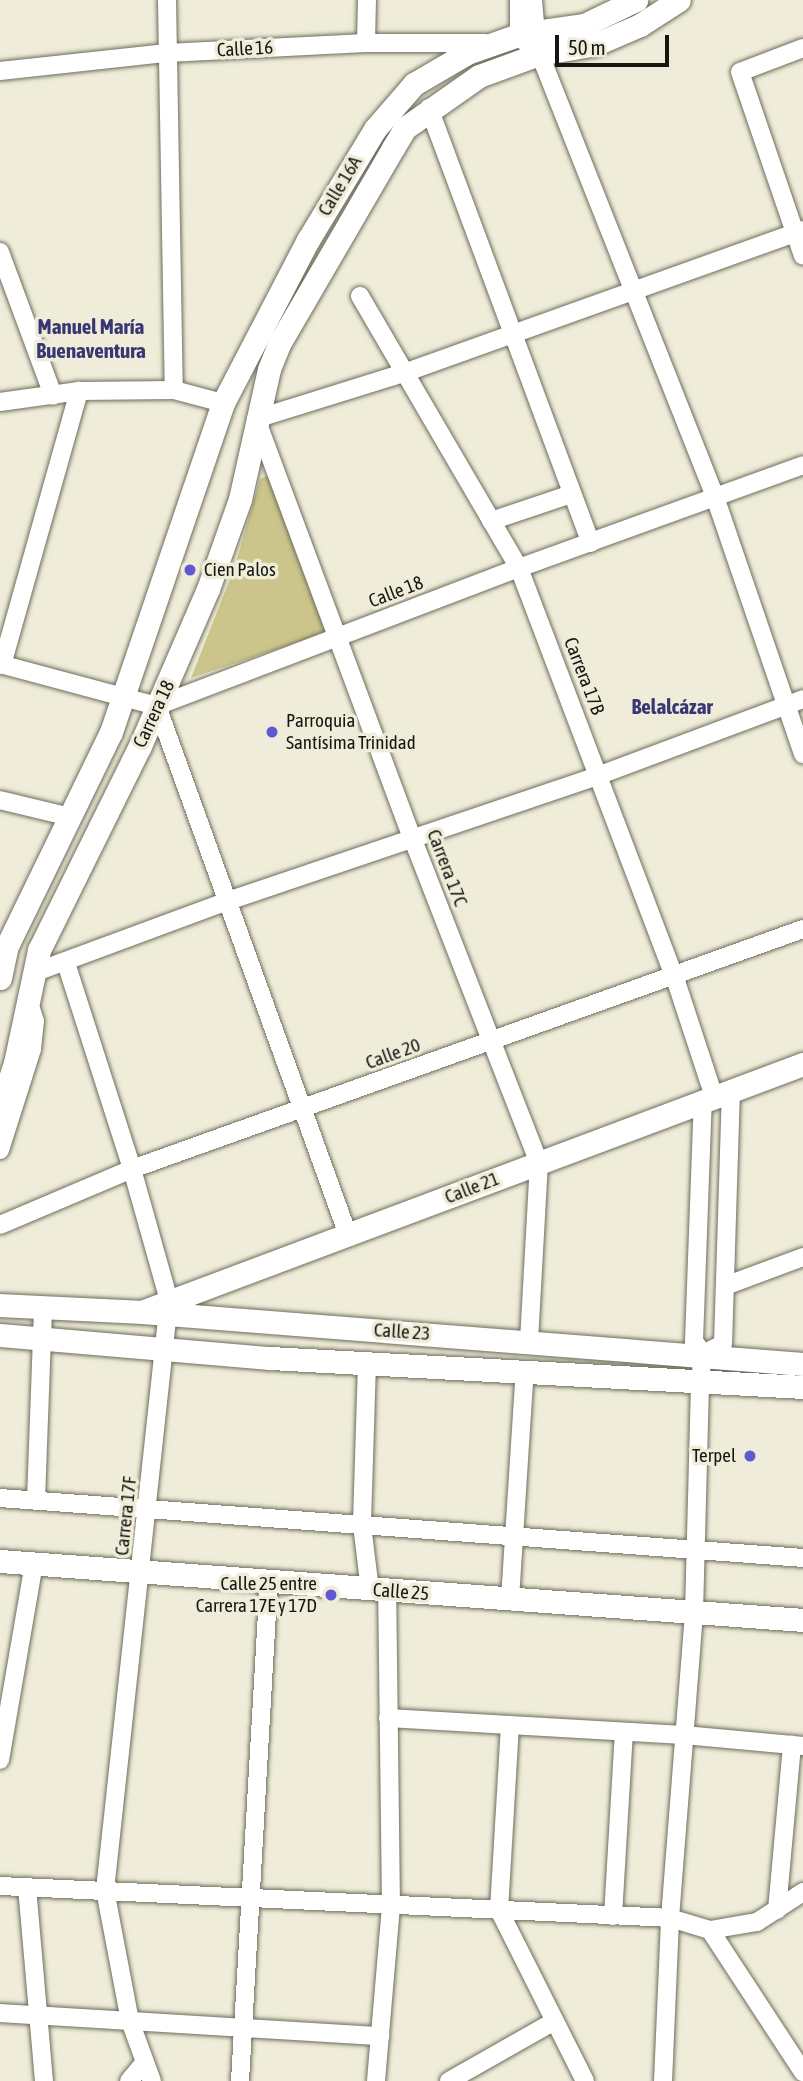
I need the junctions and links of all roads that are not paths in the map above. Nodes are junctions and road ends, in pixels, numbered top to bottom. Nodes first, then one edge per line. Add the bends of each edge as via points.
1 (167, 0) edge
2 (367, 0) edge
3 (519, 0) edge
4 (533, 0) edge
5 (636, 0) edge
6 (679, 0) edge
7 (531, 40) junction
8 (366, 43) junction
9 (491, 43) junction
10 (803, 48) edge
11 (167, 53) junction
12 (0, 71) edge
13 (429, 108) junction
14 (799, 232) edge
15 (0, 251) edge
16 (803, 256) edge
17 (633, 291) junction
18 (360, 296) dead end
19 (514, 334) junction
20 (404, 373) junction
21 (174, 390) junction
22 (79, 391) junction
23 (53, 394) junction
24 (0, 402) edge
25 (223, 402) junction
26 (256, 419) junction
27 (803, 465) edge
28 (571, 494) junction
29 (715, 497) junction
30 (491, 521) junction
31 (591, 543) junction
32 (519, 568) junction
33 (339, 636) junction
34 (1, 664) edge
35 (123, 698) junction
36 (795, 701) edge
37 (157, 706) junction
38 (803, 754) edge
39 (600, 775) junction
40 (0, 800) edge
41 (71, 817) junction
42 (412, 838) junction
43 (225, 902) junction
44 (803, 929) edge
45 (2, 959) edge
46 (66, 963) junction
47 (33, 973) junction
48 (674, 975) junction
49 (28, 1000) junction
50 (490, 1041) junction
51 (803, 1064) edge
52 (716, 1096) junction
53 (0, 1108) edge
54 (302, 1109) junction
55 (0, 1150) edge
56 (539, 1163) junction
57 (132, 1170) junction
58 (0, 1225) edge
59 (348, 1235) junction
60 (803, 1257) edge
61 (724, 1286) junction
62 (0, 1305) edge
63 (43, 1308) junction
64 (169, 1308) junction
65 (0, 1335) edge
66 (42, 1339) junction
67 (529, 1341) junction
68 (165, 1350) junction
69 (703, 1354) junction
70 (367, 1363) junction
71 (803, 1364) edge
72 (525, 1370) junction
73 (700, 1382) junction
74 (803, 1387) edge
75 (0, 1498) edge
76 (36, 1500) junction
77 (148, 1509) junction
78 (362, 1525) junction
79 (514, 1536) junction
80 (695, 1549) junction
81 (803, 1558) edge
82 (0, 1561) edge
83 (34, 1563) junction
84 (141, 1572) junction
85 (269, 1582) junction
86 (378, 1590) junction
87 (510, 1599) junction
88 (694, 1613) junction
89 (803, 1620) edge
90 (388, 1718) junction
91 (510, 1725) junction
92 (624, 1732) junction
93 (684, 1735) junction
94 (797, 1745) edge
95 (0, 1760) edge
96 (0, 1886) edge
97 (27, 1887) junction
98 (105, 1890) junction
99 (803, 1892) edge
100 (253, 1897) junction
101 (391, 1906) junction
102 (499, 1910) junction
103 (777, 1910) junction
104 (613, 1916) junction
105 (670, 1918) junction
106 (710, 1930) junction
107 (0, 2013) edge
108 (38, 2015) junction
109 (130, 2021) junction
110 (553, 2022) junction
111 (244, 2028) junction
112 (380, 2036) junction
113 (144, 2063) junction
114 (803, 2072) edge
115 (44, 2081) edge
116 (129, 2081) edge
117 (152, 2081) edge
118 (240, 2081) edge
119 (376, 2081) edge
120 (449, 2081) edge
121 (585, 2081) edge
122 (663, 2081) edge

1 - 11 street
2 - 8 street
3 - 7 street
4 - 7 street
5 - 7 main road via 584,25
6 - 7 main road via 640,25 596,44
7 - 9 main road, Calle 16A
7 - 13 main road, Calle 16A
7 - 17 street
8 - 9 street, Calle 16
8 - 11 street, Calle 16
9 - 25 main road, Calle 16A via 414,83 374,129 308,240
10 - 14 street via 740,72
11 - 12 street, Calle 16
11 - 21 street
13 - 19 street
13 - 26 main road, Calle 16A via 405,128 279,344
14 - 16 street
14 - 17 street
15 - 23 street
17 - 19 street
17 - 29 street
18 - 20 street, Carrera 17B
19 - 20 street
19 - 28 street
20 - 26 street
20 - 30 street, Carrera 17B
21 - 22 street
21 - 25 street
22 - 23 street
22 - 34 street
23 - 24 street
25 - 35 main road, Carrera 18
26 - 33 street, Carrera 17C
26 - 37 main road, Carrera 18 via 240,499 208,589
27 - 29 street, Calle 18
28 - 30 street
28 - 31 street
29 - 31 street, Calle 18
29 - 36 street
30 - 32 street, Carrera 17B
31 - 32 street, Calle 18
32 - 33 street, Calle 18
32 - 39 street, Carrera 17B
33 - 37 street, Calle 18
33 - 42 street, Carrera 17C
34 - 35 street
35 - 37 street
35 - 41 main road, Carrera 18
36 - 38 street
36 - 39 street
37 - 43 street
37 - 47 main road, Carrera 18 via 48,929
39 - 42 street
39 - 48 street, Carrera 17B
40 - 41 street
41 - 45 main road, Carrera 18
42 - 43 street
42 - 50 street, Carrera 17C
43 - 46 street
43 - 54 street
44 - 48 street, Calle 20
46 - 47 street
46 - 57 street, Carrera 17F
47 - 49 main road, Carrera 18
48 - 50 street, Calle 20
48 - 52 street, Carrera 17B
49 - 53 main road, Carrera 18
49 - 55 street, Carrera 18 via 35,1021 32,1049
50 - 54 street, Calle 20
50 - 56 street, Carrera 17C
51 - 52 main road, Calle 21
52 - 56 main road, Calle 21
52 - 61 street, Carrera 17B
52 - 69 street, Carrera 17B via 694,1341
54 - 57 street, Calle 20
54 - 59 street
56 - 59 main road, Calle 21
56 - 67 street, Carrera 17C
57 - 58 street, Calle 20
57 - 64 street, Carrera 17F
59 - 64 main road, Calle 21
60 - 61 street
61 - 69 street, Carrera 17B via 723,1344
62 - 63 main road
63 - 64 main road, Calle 21 via 142,1312
63 - 66 street
64 - 67 main road, Calle 23
64 - 68 street, Carrera 17F
65 - 66 main road, Calle 23
66 - 68 main road, Calle 23
66 - 76 street
67 - 69 main road, Calle 23
68 - 70 main road, Calle 23
68 - 77 street, Carrera 17F
69 - 71 main road, Calle 23
69 - 73 street, Carrera 17B
70 - 72 main road, Calle 23
70 - 78 street
72 - 73 main road, Calle 23
72 - 79 street
73 - 74 main road, Calle 23
73 - 80 street, Carrera 17B
75 - 76 street
76 - 77 street
77 - 78 street
77 - 84 street, Carrera 17F
78 - 79 street
78 - 86 street
79 - 80 street
79 - 87 street
80 - 81 street
80 - 88 street, Carrera 17B
82 - 83 main road, Calle 25
83 - 84 main road, Calle 25
83 - 95 street
84 - 85 main road, Calle 25
84 - 98 street, Carrera 17F
85 - 86 main road, Calle 25
85 - 100 street
86 - 87 main road, Calle 25
86 - 90 street
87 - 88 main road, Calle 25
88 - 89 main road, Calle 25
88 - 93 street, Carrera 17B
90 - 91 street
90 - 101 street
91 - 92 street
91 - 102 street
92 - 93 street
92 - 104 street
93 - 94 street
93 - 105 street, Carrera 17B
94 - 103 street
96 - 97 street
97 - 98 street
97 - 108 street
98 - 100 street
98 - 109 street, Carrera 17F
99 - 103 street
100 - 101 street
100 - 111 street
101 - 102 street
101 - 112 street
102 - 104 street
102 - 110 street
103 - 106 street via 757,1922
104 - 105 street
105 - 106 street
105 - 122 street, Carrera 17B
106 - 114 street
107 - 108 street
108 - 109 street
108 - 115 street
109 - 111 street
109 - 113 street, Carrera 17F
110 - 120 street
110 - 121 street
111 - 112 street
111 - 118 street
112 - 119 street
113 - 116 street
113 - 117 street, Carrera 17F

